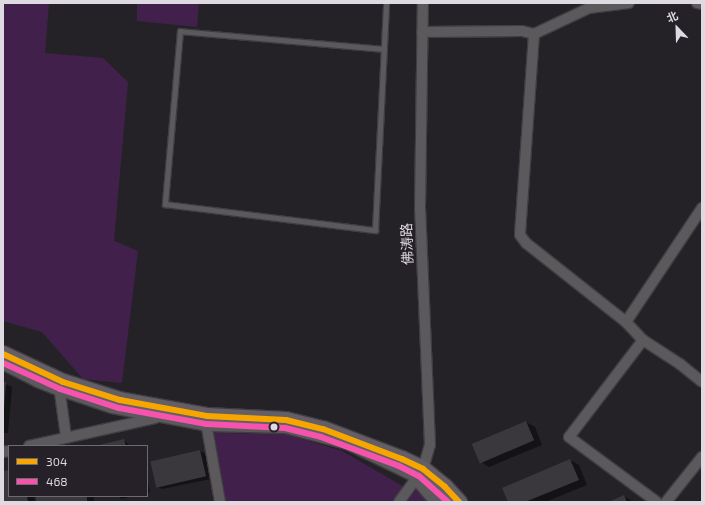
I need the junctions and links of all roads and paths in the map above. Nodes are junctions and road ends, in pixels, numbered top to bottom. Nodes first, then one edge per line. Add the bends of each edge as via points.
1 (386, 3) edge
2 (423, 3) edge
3 (629, 3) edge
4 (697, 3) edge
5 (702, 4) edge
6 (422, 32) junction
7 (534, 34) junction
8 (384, 49) junction
9 (702, 208) edge
10 (626, 322) junction
11 (643, 340) junction
12 (3, 354) edge
13 (3, 367) edge
14 (702, 382) edge
15 (61, 388) junction
16 (155, 418) junction
17 (207, 422) junction
18 (66, 437) junction
19 (33, 445) edge
20 (702, 457) edge
21 (420, 475) junction
22 (220, 502) edge
23 (399, 502) edge
24 (436, 502) edge
25 (442, 502) edge
26 (459, 502) edge
27 (657, 502) edge
28 (666, 502) edge

1 - 8 lane
2 - 6 street, 佛涛路
3 - 7 street via 589,8
4 - 5 street
6 - 7 street via 522,31
6 - 21 street, 佛涛路 via 420,209 430,445
7 - 10 street via 520,235 526,243
8 - 8 lane via 375,230 165,204 180,31
9 - 10 street
10 - 11 street
11 - 14 street
11 - 27 street via 569,437
12 - 15 main road
13 - 15 lane via 36,384
15 - 16 lane via 111,410
15 - 17 main road
15 - 18 street
16 - 17 lane
16 - 18 street
17 - 21 main road via 286,420 323,429 402,459
17 - 22 street
18 - 19 street
20 - 28 street
21 - 23 street
21 - 24 street
21 - 25 lane
21 - 26 main road via 445,487

